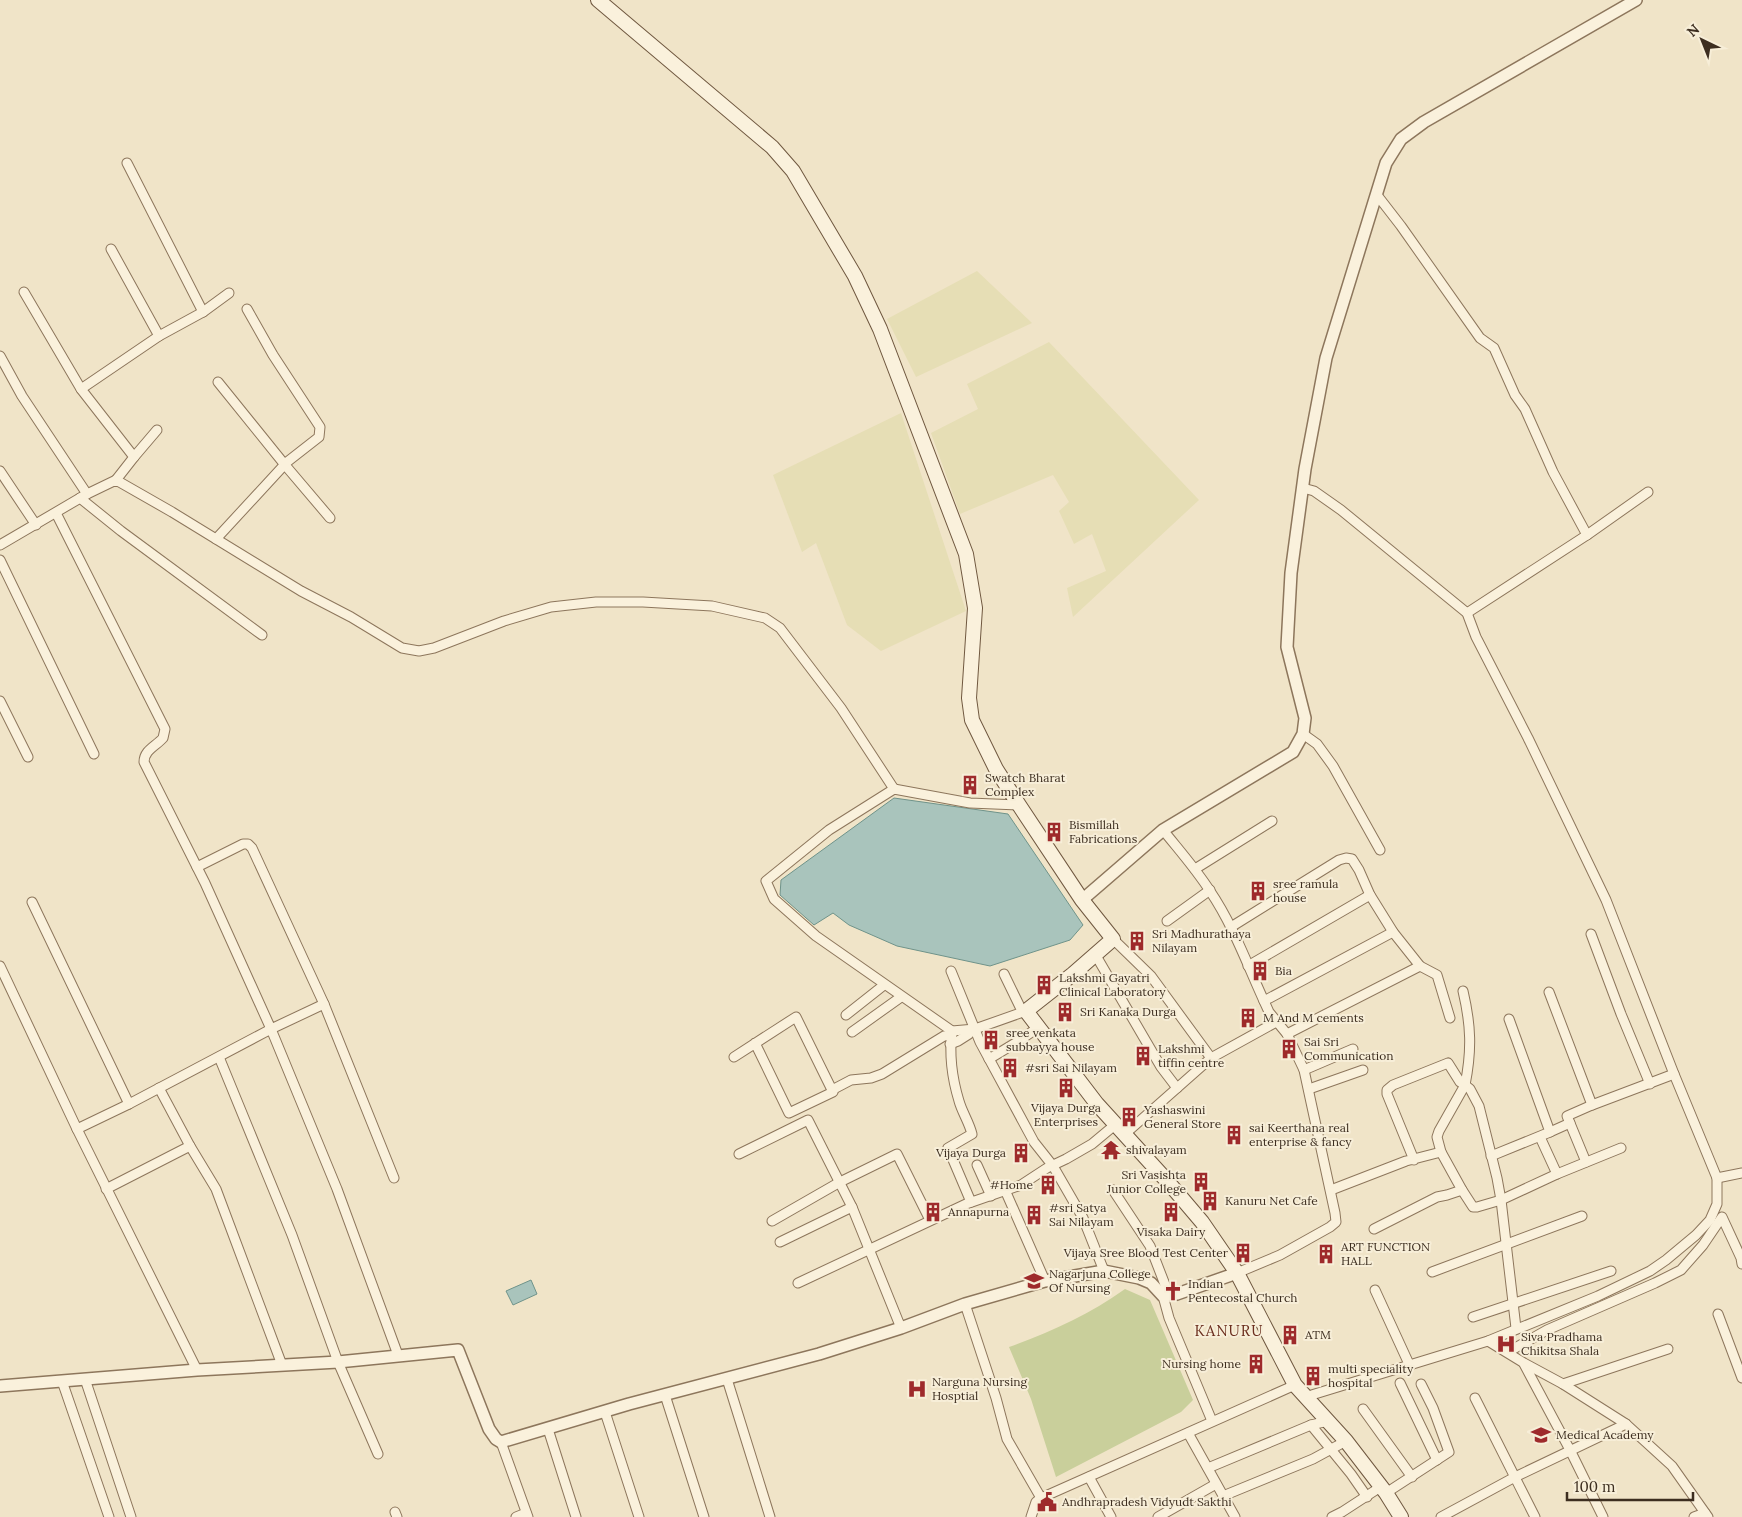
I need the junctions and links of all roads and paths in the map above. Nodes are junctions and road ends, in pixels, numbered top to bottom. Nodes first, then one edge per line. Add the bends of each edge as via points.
1 (598, 0) edge
2 (1636, 0) edge
3 (127, 163) dead end
4 (1377, 195) junction
5 (111, 249) dead end
6 (24, 292) dead end
7 (229, 293) dead end
8 (246, 309) dead end
9 (204, 312) junction
10 (159, 336) junction
11 (0, 356) edge
12 (218, 382) dead end
13 (81, 388) junction
14 (157, 430) dead end
15 (134, 457) junction
16 (284, 465) junction
17 (0, 471) edge
18 (116, 480) junction
19 (1303, 488) junction
20 (1648, 492) dead end
21 (84, 496) junction
22 (56, 513) junction
23 (330, 518) dead end
24 (36, 525) junction
25 (1587, 535) junction
26 (216, 540) junction
27 (0, 545) edge
28 (0, 560) edge
29 (1467, 613) junction
30 (262, 635) dead end
31 (0, 701) edge
32 (1303, 734) junction
33 (94, 754) dead end
34 (28, 757) dead end
35 (894, 788) junction
36 (1019, 805) junction
37 (1272, 821) dead end
38 (1163, 830) junction
39 (1380, 850) dead end
40 (198, 866) junction
41 (1194, 870) junction
42 (1210, 890) junction
43 (1370, 895) junction
44 (1082, 900) junction
45 (32, 902) dead end
46 (1167, 921) dead end
47 (1231, 927) junction
48 (1393, 932) junction
49 (1591, 934) dead end
50 (1112, 939) junction
51 (1095, 954) junction
52 (0, 966) edge
53 (1248, 966) junction
54 (1420, 966) junction
55 (951, 971) dead end
56 (1004, 974) dead end
57 (884, 985) junction
58 (1463, 991) dead end
59 (1549, 992) dead end
60 (901, 997) junction
61 (1264, 1001) junction
62 (324, 1004) junction
63 (1024, 1011) junction
64 (846, 1015) dead end
65 (1450, 1018) dead end
66 (1509, 1019) dead end
67 (1278, 1021) junction
68 (1038, 1027) junction
69 (271, 1029) junction
70 (972, 1030) junction
71 (852, 1032) dead end
72 (1287, 1034) junction
73 (951, 1037) junction
74 (755, 1043) junction
75 (1352, 1049) dead end
76 (219, 1057) junction
77 (734, 1057) dead end
78 (1211, 1058) junction
79 (989, 1059) junction
80 (1304, 1070) junction
81 (1363, 1070) dead end
82 (1671, 1076) junction
83 (1654, 1083) junction
84 (1465, 1085) junction
85 (159, 1088) junction
86 (1177, 1088) junction
87 (1309, 1089) junction
88 (832, 1090) junction
89 (129, 1104) junction
90 (1592, 1105) junction
91 (802, 1108) junction
92 (808, 1120) junction
93 (1570, 1124) junction
94 (77, 1129) junction
95 (1121, 1129) junction
96 (1550, 1132) junction
97 (1540, 1137) junction
98 (190, 1146) junction
99 (1621, 1148) dead end
100 (1441, 1152) junction
101 (739, 1154) dead end
102 (1491, 1156) junction
103 (1414, 1160) junction
104 (1586, 1162) junction
105 (977, 1165) dead end
106 (1053, 1166) junction
107 (1742, 1172) edge
108 (1557, 1174) junction
109 (394, 1178) dead end
110 (1717, 1178) junction
111 (840, 1182) junction
112 (106, 1189) junction
113 (1005, 1190) junction
114 (1112, 1190) dead end
115 (1331, 1190) junction
116 (1462, 1190) junction
117 (992, 1196) junction
118 (1501, 1200) junction
119 (971, 1202) junction
120 (852, 1207) junction
121 (1720, 1210) junction
122 (1582, 1216) dead end
123 (930, 1220) junction
124 (772, 1221) dead end
125 (1374, 1229) dead end
126 (780, 1242) dead end
127 (1506, 1244) junction
128 (870, 1250) junction
129 (1742, 1260) edge
130 (1104, 1271) junction
131 (1611, 1271) dead end
132 (1432, 1272) dead end
133 (1237, 1273) junction
134 (1045, 1281) junction
135 (798, 1283) dead end
136 (1376, 1290) dead end
137 (1166, 1295) junction
138 (965, 1304) junction
139 (1513, 1304) junction
140 (1718, 1314) dead end
141 (1474, 1317) dead end
142 (901, 1328) junction
143 (1516, 1328) junction
144 (1492, 1343) junction
145 (1668, 1349) dead end
146 (1506, 1351) junction
147 (398, 1355) junction
148 (338, 1362) junction
149 (1524, 1363) junction
150 (1409, 1364) junction
151 (282, 1365) junction
152 (197, 1370) junction
153 (727, 1378) junction
154 (1742, 1378) edge
155 (85, 1379) junction
156 (62, 1380) junction
157 (1400, 1383) dead end
158 (1422, 1384) dead end
159 (1563, 1384) junction
160 (1295, 1385) junction
161 (0, 1386) edge
162 (665, 1395) junction
163 (1305, 1397) junction
164 (1475, 1398) dead end
165 (1363, 1409) dead end
166 (605, 1412) junction
167 (1328, 1421) junction
168 (1212, 1422) junction
169 (1626, 1424) junction
170 (1311, 1425) junction
171 (548, 1429) junction
172 (1188, 1433) junction
173 (1346, 1441) junction
174 (501, 1442) junction
175 (1330, 1448) junction
176 (1570, 1450) junction
177 (378, 1454) dead end
178 (1437, 1460) junction
179 (1208, 1468) junction
180 (1089, 1477) junction
181 (1412, 1477) junction
182 (1515, 1477) junction
183 (1216, 1484) junction
184 (1377, 1492) junction
185 (1224, 1496) junction
186 (1041, 1498) junction
187 (527, 1515) edge
188 (1707, 1515) edge
189 (1397, 1516) edge
190 (109, 1517) edge
191 (131, 1517) edge
192 (516, 1517) edge
193 (576, 1517) edge
194 (639, 1517) edge
195 (704, 1517) edge
196 (770, 1517) edge
197 (1031, 1517) edge
198 (1111, 1517) edge
199 (1158, 1517) edge
200 (1235, 1517) edge
201 (1332, 1517) edge
202 (1441, 1517) edge
203 (1535, 1517) edge
204 (1603, 1517) edge
205 (1694, 1517) edge

1 - 36 main road via 772,147 793,171 855,276 880,328 966,554 975,608 969,698 972,720 996,769
2 - 4 street via 1424,122 1401,139 1386,163
3 - 9 street
4 - 19 street via 1326,358
4 - 25 street via 1480,338 1494,348
5 - 10 street
6 - 13 street
7 - 9 street
8 - 16 street via 320,427 320,436
9 - 10 street
10 - 13 street
11 - 21 street
12 - 16 street
13 - 15 street
14 - 15 street
15 - 18 street
16 - 23 street
16 - 26 street
17 - 24 street
18 - 21 street
18 - 26 street
19 - 29 street via 1314,491 1341,510
19 - 32 street via 1291,573 1287,647 1305,718
20 - 25 street
21 - 22 street
21 - 30 street via 121,532
22 - 24 street
22 - 40 street via 165,729 163,738 146,752 144,762
24 - 27 street
25 - 29 street
26 - 35 street via 402,648 419,651 551,607 596,602 712,606 765,618 780,628 841,708
28 - 33 street
29 - 82 street via 1606,900
31 - 34 street
32 - 38 street via 1293,752
32 - 39 street via 1317,744 1333,766
35 - 36 street via 970,803
35 - 57 street via 829,830 766,881 774,899 816,936
36 - 44 main road
37 - 41 street
38 - 41 street
38 - 44 street
40 - 62 street via 243,844 250,846
40 - 69 street
41 - 42 street
42 - 46 street
42 - 47 street
43 - 47 street via 1352,859 1346,858
43 - 48 street
43 - 53 street
44 - 50 main road
45 - 89 street
47 - 53 street
48 - 54 street
48 - 61 street
49 - 83 street via 1621,1014
50 - 51 main road
50 - 78 street via 1151,976
51 - 63 main road
51 - 86 street via 1161,1067
52 - 94 street
53 - 61 street
54 - 65 street via 1437,975
54 - 72 street
55 - 70 street
56 - 63 street
57 - 60 street
57 - 64 street
58 - 84 street via 1470,1023
59 - 90 street
60 - 71 street
60 - 73 street
61 - 67 street
62 - 69 street
62 - 109 street
63 - 68 main road
63 - 70 street
66 - 96 street
67 - 72 street
67 - 78 street
68 - 79 street
68 - 95 main road via 1097,1104
69 - 76 street
69 - 147 street via 338,1189
70 - 73 street
70 - 79 street
72 - 80 street
73 - 88 street via 944,1036 882,1074 851,1080
73 - 119 street via 954,1084 972,1134 948,1148
74 - 77 street
74 - 88 street via 796,1017
74 - 91 street via 789,1113
75 - 80 street
76 - 85 street
76 - 148 street via 292,1235
78 - 86 street
79 - 106 street via 1034,1142
80 - 87 street
81 - 87 street
82 - 83 street
82 - 110 street
83 - 90 street
84 - 100 street via 1439,1131 1437,1137
84 - 102 street via 1479,1106
84 - 103 street via 1448,1062 1387,1090
85 - 89 street
85 - 98 street
86 - 95 street
87 - 115 street
88 - 91 street
89 - 94 street
90 - 93 street via 1567,1116
91 - 92 street
92 - 101 street
92 - 111 street
93 - 96 street
93 - 104 street
94 - 112 street
95 - 106 street
95 - 133 main road via 1202,1222
96 - 97 street
97 - 102 street
97 - 108 street
98 - 112 street
98 - 151 street via 216,1189
99 - 104 street
100 - 103 street
100 - 116 street
102 - 118 street
103 - 115 street
104 - 108 street
105 - 117 street
106 - 113 street via 1021,1185
106 - 130 street via 1083,1218
107 - 110 street
108 - 118 street
110 - 121 street
111 - 120 street
111 - 123 street via 897,1154
111 - 124 street
112 - 152 street
113 - 117 street
113 - 134 street
114 - 137 street via 1150,1246
115 - 133 street via 1336,1222 1280,1254
116 - 118 street via 1473,1207
116 - 125 street via 1437,1196
117 - 119 street
118 - 127 street
119 - 123 street
120 - 126 street
120 - 128 street
121 - 129 street
121 - 143 street via 1696,1235 1650,1271 1598,1296
121 - 146 street via 1704,1244 1680,1270
122 - 127 street
123 - 128 street
127 - 132 street
127 - 139 street
128 - 135 street
128 - 142 street
130 - 134 street
130 - 137 street via 1139,1278
131 - 139 street
133 - 137 street
133 - 160 main road
134 - 138 street
136 - 150 street
137 - 168 street via 1169,1318
138 - 142 street
138 - 186 street via 1007,1439
139 - 141 street
139 - 143 street
140 - 154 street
142 - 153 street
143 - 144 street
144 - 146 street
144 - 150 street
145 - 159 street
146 - 149 street
147 - 148 street
147 - 174 street via 458,1350 489,1429
148 - 151 street
148 - 177 street
149 - 159 street
149 - 176 street
150 - 163 street
151 - 152 street
152 - 155 street
153 - 162 street
153 - 196 street
155 - 156 street
155 - 191 street
156 - 161 street
156 - 190 street
157 - 178 street
158 - 178 street via 1449,1449 1448,1454
159 - 169 street
160 - 163 main road
160 - 168 street
162 - 166 street
162 - 195 street
163 - 167 main road
164 - 182 street
165 - 181 street
166 - 171 street
166 - 194 street
167 - 170 street
167 - 173 main road
168 - 172 street
169 - 176 street
169 - 188 street via 1672,1466
170 - 175 street
170 - 179 street
171 - 174 street
171 - 193 street
172 - 179 street
172 - 180 street
173 - 175 street
173 - 184 main road
174 - 187 street
175 - 184 street via 1351,1474
175 - 185 street via 1313,1459
176 - 182 street
176 - 204 street
178 - 181 street
179 - 183 street
180 - 186 street
180 - 198 street
181 - 184 street
182 - 202 street
182 - 203 street
183 - 185 street
183 - 199 street
184 - 189 main road
184 - 201 street
185 - 200 street
186 - 197 street via 1036,1502
187 - 192 street
188 - 205 street

